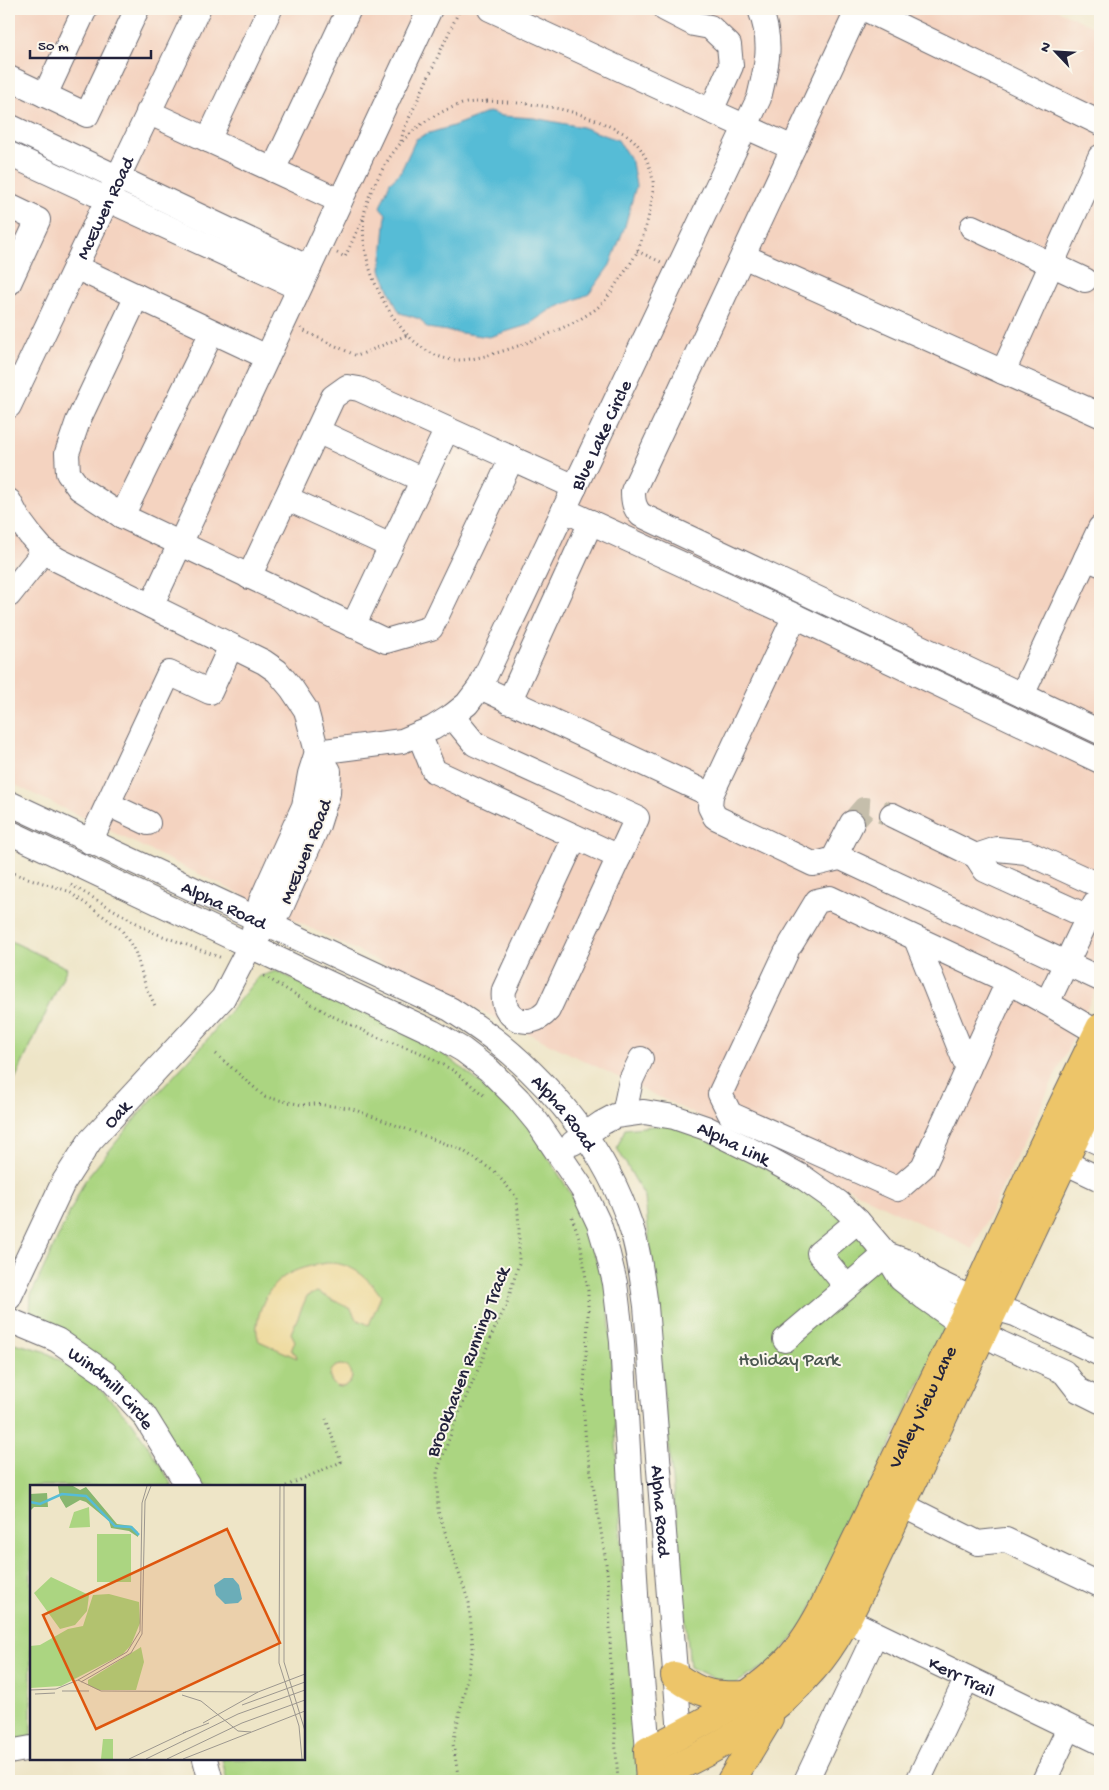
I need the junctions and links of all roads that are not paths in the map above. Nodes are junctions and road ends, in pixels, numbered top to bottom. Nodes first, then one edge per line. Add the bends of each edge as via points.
1 (85, 9) edge
2 (137, 9) edge
3 (198, 9) edge
4 (270, 9) edge
5 (349, 9) edge
6 (430, 9) edge
7 (490, 9) edge
8 (665, 9) edge
9 (760, 9) edge
10 (858, 9) edge
11 (864, 9) edge
12 (9, 78) edge
13 (45, 95) junction
14 (148, 112) junction
15 (726, 118) junction
16 (1100, 123) edge
17 (9, 126) edge
18 (208, 140) junction
19 (793, 148) junction
20 (9, 154) edge
21 (1100, 157) edge
22 (273, 170) junction
23 (117, 177) junction
24 (107, 199) junction
25 (340, 202) junction
26 (9, 206) edge
27 (972, 227) dead end
28 (219, 238) junction
29 (742, 256) junction
30 (1052, 264) junction
31 (75, 267) junction
32 (304, 278) junction
33 (1086, 280) dead end
34 (9, 283) edge
35 (137, 296) junction
36 (212, 332) junction
37 (267, 357) junction
38 (1002, 372) junction
39 (10, 399) edge
40 (1100, 415) edge
41 (448, 429) junction
42 (317, 431) junction
43 (512, 458) junction
44 (423, 480) junction
45 (575, 487) junction
46 (286, 498) junction
47 (9, 502) edge
48 (564, 510) junction
49 (122, 516) junction
50 (591, 522) junction
51 (1100, 528) edge
52 (179, 544) junction
53 (391, 546) junction
54 (44, 551) junction
55 (1093, 561) edge
56 (249, 577) junction
57 (9, 595) edge
58 (151, 606) junction
59 (794, 616) junction
60 (353, 626) junction
61 (231, 646) junction
62 (480, 687) junction
63 (1022, 695) junction
64 (509, 702) junction
65 (452, 716) junction
66 (1100, 732) edge
67 (419, 734) junction
68 (317, 752) junction
69 (1100, 761) edge
70 (712, 795) junction
71 (9, 803) edge
72 (108, 804) junction
73 (895, 816) tunnel mouth
74 (148, 823) dead end
75 (852, 823) tunnel mouth
76 (9, 832) edge
77 (575, 837) junction
78 (90, 842) junction
79 (976, 856) junction
80 (619, 857) junction
81 (834, 858) junction
82 (1100, 886) edge
83 (1100, 891) edge
84 (1088, 917) junction
85 (262, 922) junction
86 (916, 939) junction
87 (250, 946) junction
88 (1066, 964) junction
89 (1100, 979) edge
90 (1008, 982) junction
91 (1047, 1003) junction
92 (517, 1019) junction
93 (1099, 1031) edge
94 (500, 1044) junction
95 (641, 1059) dead end
96 (968, 1069) junction
97 (1100, 1085) edge
98 (624, 1114) junction
99 (585, 1135) junction
100 (1089, 1138) edge
101 (800, 1145) junction
102 (559, 1153) junction
103 (1064, 1162) junction
104 (789, 1169) junction
105 (1100, 1179) edge
106 (858, 1221) junction
107 (886, 1254) junction
108 (847, 1287) junction
109 (9, 1298) edge
110 (978, 1315) junction
111 (9, 1320) edge
112 (785, 1340) dead end
113 (1100, 1354) edge
114 (1100, 1401) edge
115 (187, 1485) edge
116 (902, 1505) junction
117 (1100, 1585) edge
118 (835, 1614) junction
119 (875, 1634) junction
120 (674, 1676) junction
121 (967, 1678) junction
122 (748, 1695) junction
123 (780, 1702) junction
124 (1069, 1728) junction
125 (680, 1734) junction
126 (1100, 1742) edge
127 (30, 1748) edge
128 (648, 1751) junction
129 (9, 1752) edge
130 (205, 1760) edge
131 (682, 1773) edge
132 (211, 1781) edge
133 (650, 1781) edge
134 (731, 1781) edge
135 (806, 1781) edge
136 (918, 1781) edge
137 (1044, 1781) edge

1 - 13 street
2 - 13 street via 87,115
3 - 14 street, McEwen Road
4 - 18 street
5 - 22 street
6 - 25 street
7 - 15 street
8 - 15 street via 694,24 710,27 729,46 731,66
9 - 15 street, Blue Lake Circle via 768,38 768,59 759,98
10 - 19 street
11 - 16 street
12 - 13 street
14 - 18 street
14 - 23 street, McEwen Road
15 - 19 street
15 - 45 street, Blue Lake Circle
17 - 23 street
18 - 22 street
19 - 29 street
20 - 24 street
21 - 30 street
22 - 25 street
23 - 24 street, McEwen Road
23 - 28 street
24 - 28 street
24 - 31 street, McEwen Road
25 - 32 street
26 - 34 street via 38,220
27 - 30 street
28 - 32 street
29 - 38 street
29 - 63 street via 633,491 636,510
30 - 33 street
30 - 38 street
31 - 35 street
31 - 39 street, McEwen Road
32 - 37 street
35 - 36 street
35 - 49 street via 78,421 67,453 68,473 79,488
36 - 37 street
36 - 49 street
37 - 52 street
38 - 40 street
41 - 42 street via 359,389 347,387 334,397
41 - 43 street
41 - 44 street
42 - 44 street
42 - 46 street
43 - 45 street
43 - 60 street via 431,628 386,641
44 - 53 street
45 - 48 street, Blue Lake Circle
46 - 53 street
46 - 56 street
47 - 54 street
48 - 50 street
48 - 62 street, Blue Lake Circle
49 - 52 street
50 - 59 street
50 - 64 street
51 - 55 street
52 - 56 street
52 - 58 street
53 - 60 street
54 - 57 street
54 - 58 street
55 - 63 street
56 - 60 street
58 - 61 street
59 - 69 street
59 - 70 street
61 - 68 street via 277,671 292,689 306,710
61 - 72 street via 210,692 169,673
62 - 64 street
62 - 65 street, Blue Lake Circle via 468,704
63 - 66 street
64 - 70 street
65 - 67 street, Blue Lake Circle
65 - 80 street via 476,744 637,818
67 - 68 street, Blue Lake Circle via 402,741
67 - 77 street via 434,772
68 - 85 street, McEwen Road via 304,806 261,901
70 - 81 street via 710,807 720,820 814,864
71 - 78 street, Alpha Road
72 - 74 street
72 - 78 street
73 - 79 street
75 - 81 street
76 - 87 street, Alpha Road
77 - 80 street
77 - 92 street via 504,990 504,1006
78 - 85 street, Alpha Road
79 - 82 street via 997,849 1026,852
79 - 84 street via 985,870
80 - 92 street via 548,1010 536,1020
81 - 88 street via 841,858
83 - 84 street
84 - 88 street
85 - 87 street, McEwen Road
85 - 94 street, Alpha Road via 450,1009
86 - 90 street
86 - 96 street
86 - 101 street via 830,898 816,901 789,949 720,1094 730,1114
87 - 102 street, Alpha Road via 463,1050 518,1099
87 - 109 street, Oak via 223,998 90,1141 63,1182
88 - 89 street
88 - 91 street
90 - 91 street
90 - 96 street
91 - 93 street
92 - 94 street
93 - 110 main road, Valley View Lane via 1040,1152
94 - 99 street, Alpha Road via 553,1096
95 - 98 street via 631,1080
96 - 101 street via 923,1167 898,1189
97 - 100 main road, Valley View Lane
98 - 99 street, Alpha Link via 602,1123
98 - 104 street, Alpha Link via 644,1112 674,1117 706,1128
99 - 102 street, Alpha Link
99 - 120 street, Alpha Road via 624,1206 642,1281
100 - 103 main road, Valley View Lane
101 - 104 street
102 - 128 street, Alpha Road via 583,1190 599,1224 615,1283 622,1342
103 - 105 street
103 - 110 main road, Valley View Lane
104 - 106 street, Alpha Link via 838,1202
106 - 107 street, Alpha Link
106 - 108 street via 819,1252
107 - 108 street
107 - 110 street, Alpha Link via 901,1279 931,1302
108 - 112 street
110 - 113 street via 1015,1314
110 - 114 street via 1064,1372 1078,1390
110 - 116 main road, Valley View Lane
110 - 118 main road, Valley View Lane
111 - 115 street, Windmill Circle via 57,1340 105,1373 144,1415
116 - 117 street via 978,1543 1006,1540
116 - 118 main road, Valley View Lane
118 - 119 street, Kerr Trail
118 - 122 main road, Valley View Lane via 812,1629 782,1666
118 - 123 main road, Valley View Lane via 814,1668
119 - 121 street, Kerr Trail
119 - 135 street
120 - 122 main road via 690,1687 717,1696
120 - 125 street, Alpha Road
121 - 124 street, Kerr Trail
121 - 136 street
122 - 125 main road, Valley View Lane
123 - 131 main road, Valley View Lane
123 - 134 main road
124 - 126 street, Kerr Trail
124 - 137 street
125 - 128 main road, Valley View Lane
125 - 131 main road
127 - 129 street
128 - 133 main road, Valley View Lane
130 - 132 street
131 - 133 main road, Valley View Lane

